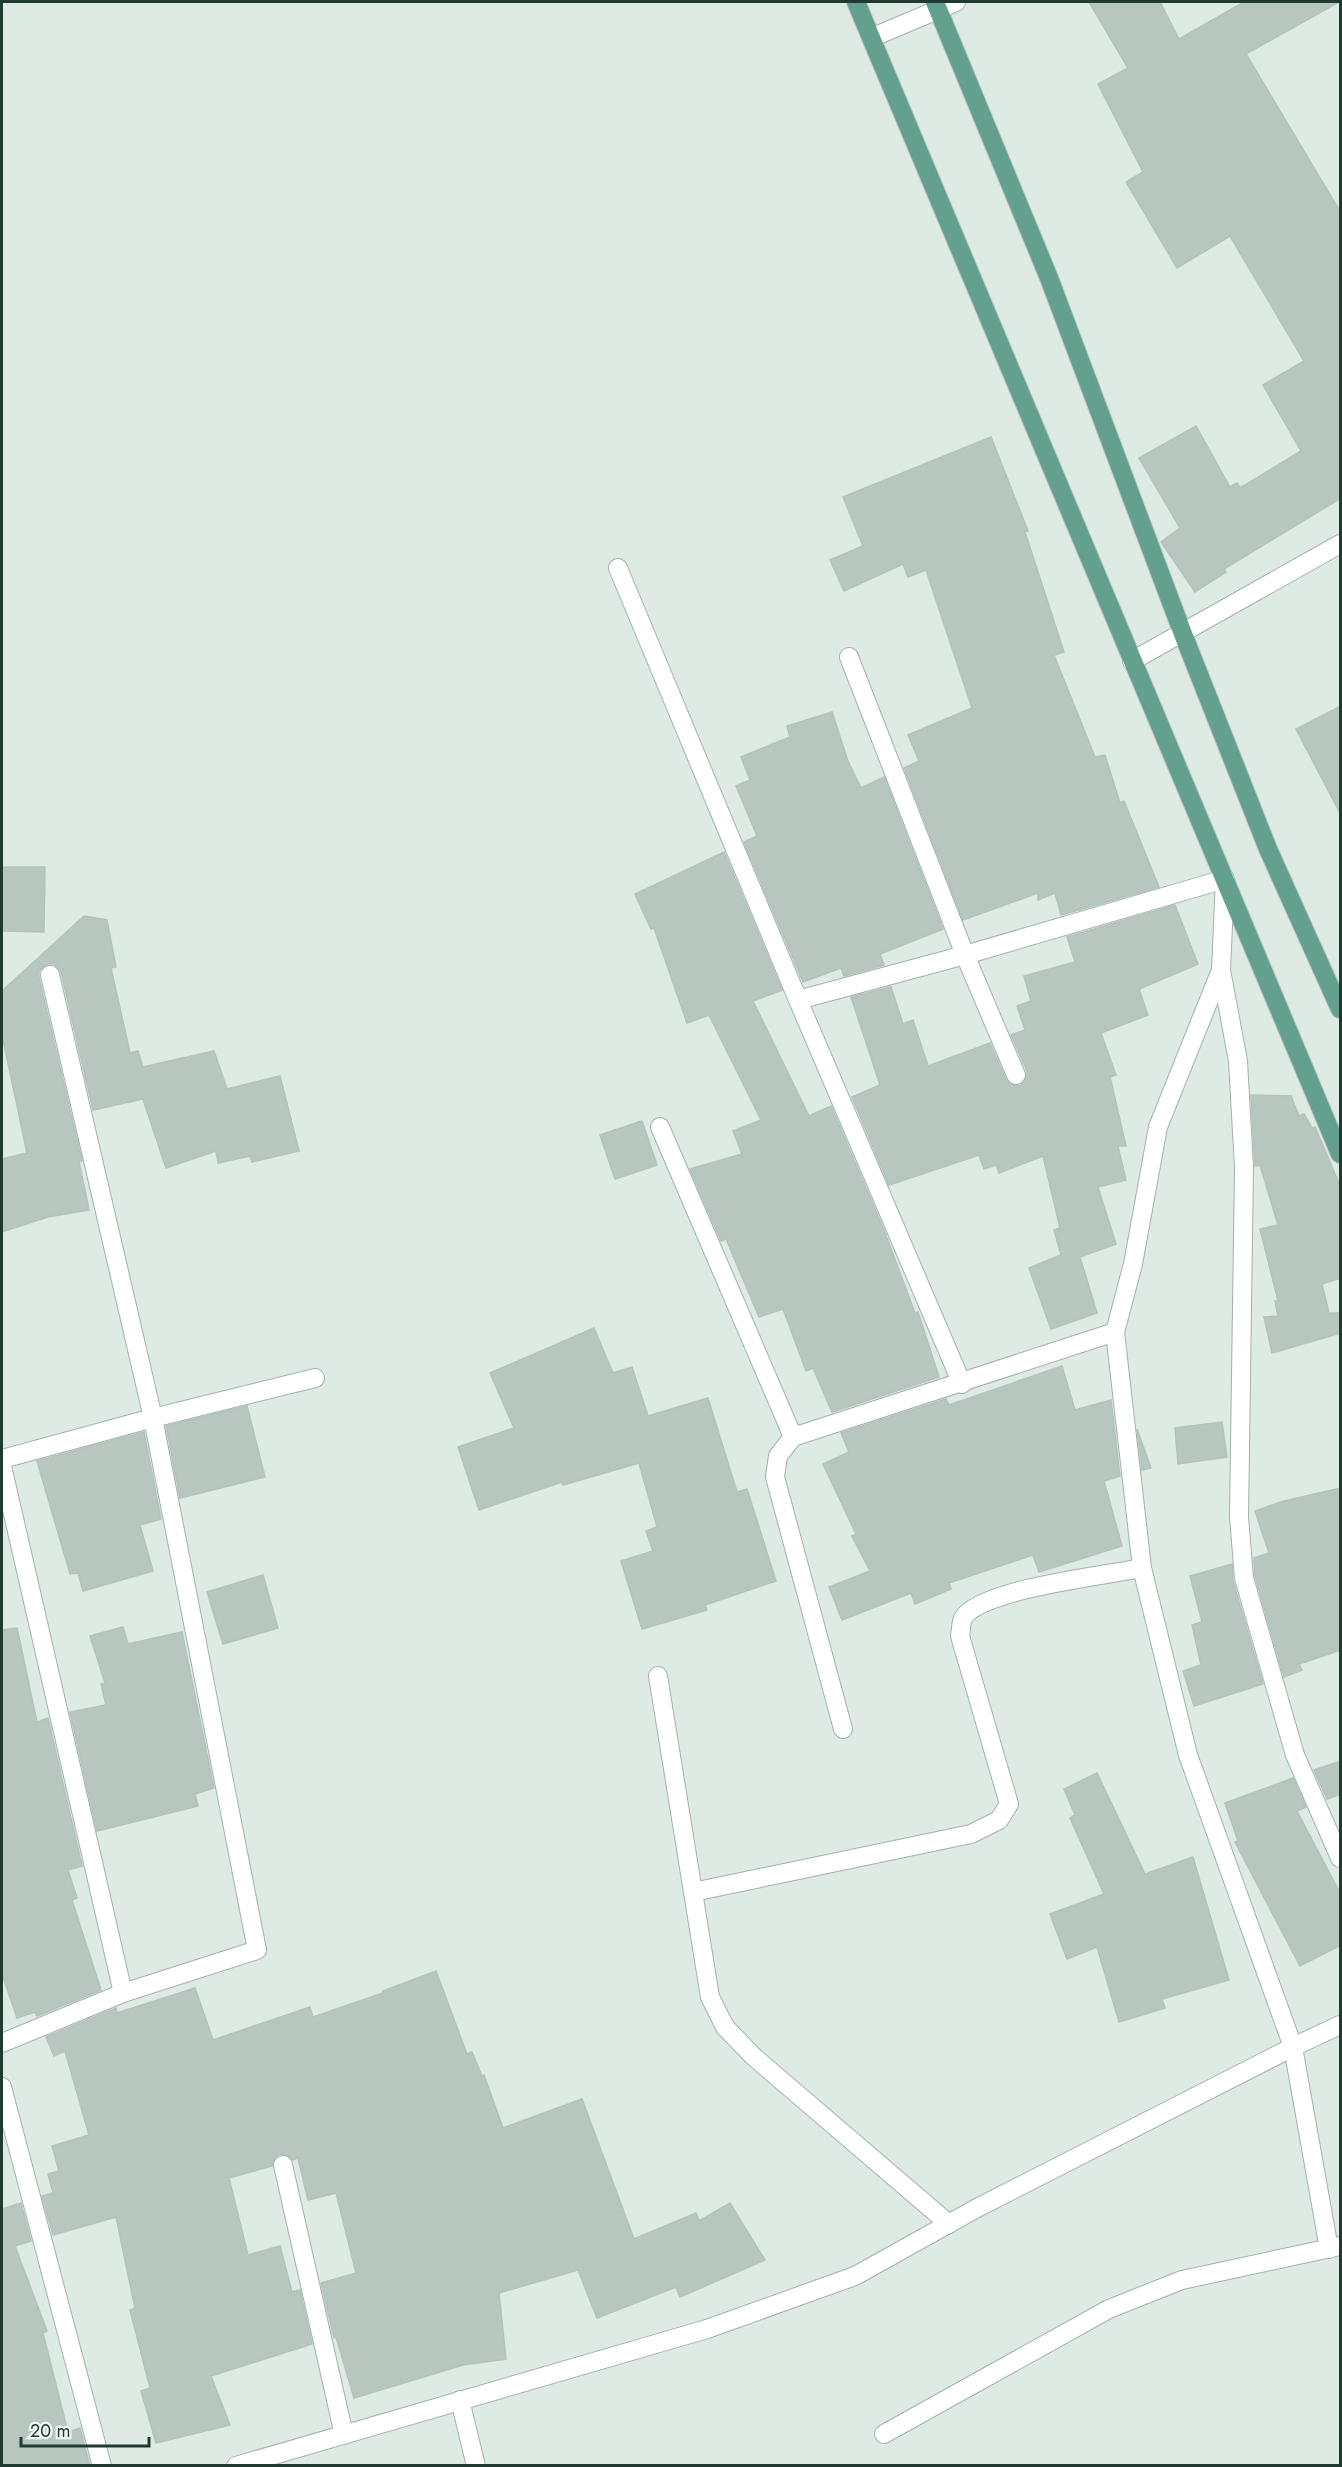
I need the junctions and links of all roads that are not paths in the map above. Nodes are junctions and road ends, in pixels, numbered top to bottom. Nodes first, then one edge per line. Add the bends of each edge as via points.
1 (856, 2) edge
2 (956, 2) edge
3 (937, 6) edge
4 (871, 38) junction
5 (1341, 544) edge
6 (618, 568) dead end
7 (1183, 634) junction
8 (849, 657) dead end
9 (1132, 661) junction
10 (1225, 879) junction
11 (965, 955) junction
12 (1221, 970) junction
13 (50, 975) dead end
14 (798, 1000) junction
15 (1341, 1009) edge
16 (1016, 1075) dead end
17 (660, 1127) dead end
18 (1341, 1154) edge
19 (1115, 1332) junction
20 (315, 1378) dead end
21 (962, 1384) junction
22 (153, 1418) junction
23 (793, 1437) junction
24 (2, 1460) edge
25 (2, 1467) edge
26 (1142, 1568) junction
27 (658, 1676) dead end
28 (843, 1729) dead end
29 (1341, 1857) edge
30 (693, 1892) junction
31 (123, 1993) junction
32 (1341, 2025) edge
33 (2, 2043) edge
34 (1293, 2047) junction
35 (2, 2086) edge
36 (283, 2165) dead end
37 (949, 2224) junction
38 (1335, 2247) edge
39 (460, 2400) junction
40 (884, 2434) dead end
41 (344, 2435) junction
42 (102, 2466) edge
43 (236, 2466) edge
44 (476, 2466) edge

1 - 4 main road
2 - 3 street
3 - 4 street
3 - 7 main road via 1049,278
4 - 9 main road
5 - 7 street
6 - 14 street
7 - 9 street
7 - 15 main road via 1268,849
8 - 11 street
9 - 10 main road
10 - 11 street
10 - 12 street
10 - 18 main road
11 - 14 street
11 - 16 street
12 - 19 street via 1158,1127 1133,1264
12 - 29 street via 1238,1061 1244,1168 1239,1517 1244,1578 1295,1755
13 - 22 street
14 - 21 street
17 - 23 street
19 - 21 street
19 - 26 street
20 - 22 street
21 - 23 street
22 - 24 street
22 - 31 street via 257,1950
23 - 28 street via 778,1456 775,1477
25 - 31 street
26 - 30 street via 1005,1594 980,1604 963,1618 960,1636 1009,1804 999,1820 971,1834
26 - 34 street via 1188,1755
27 - 30 street
30 - 37 street via 710,1997 725,2027 754,2057
31 - 33 street
32 - 34 street
34 - 37 street
34 - 38 street
35 - 42 street
36 - 41 street
37 - 39 street via 855,2276 707,2330
38 - 40 street via 1182,2280 1109,2309
39 - 41 street
39 - 44 street
41 - 43 street

